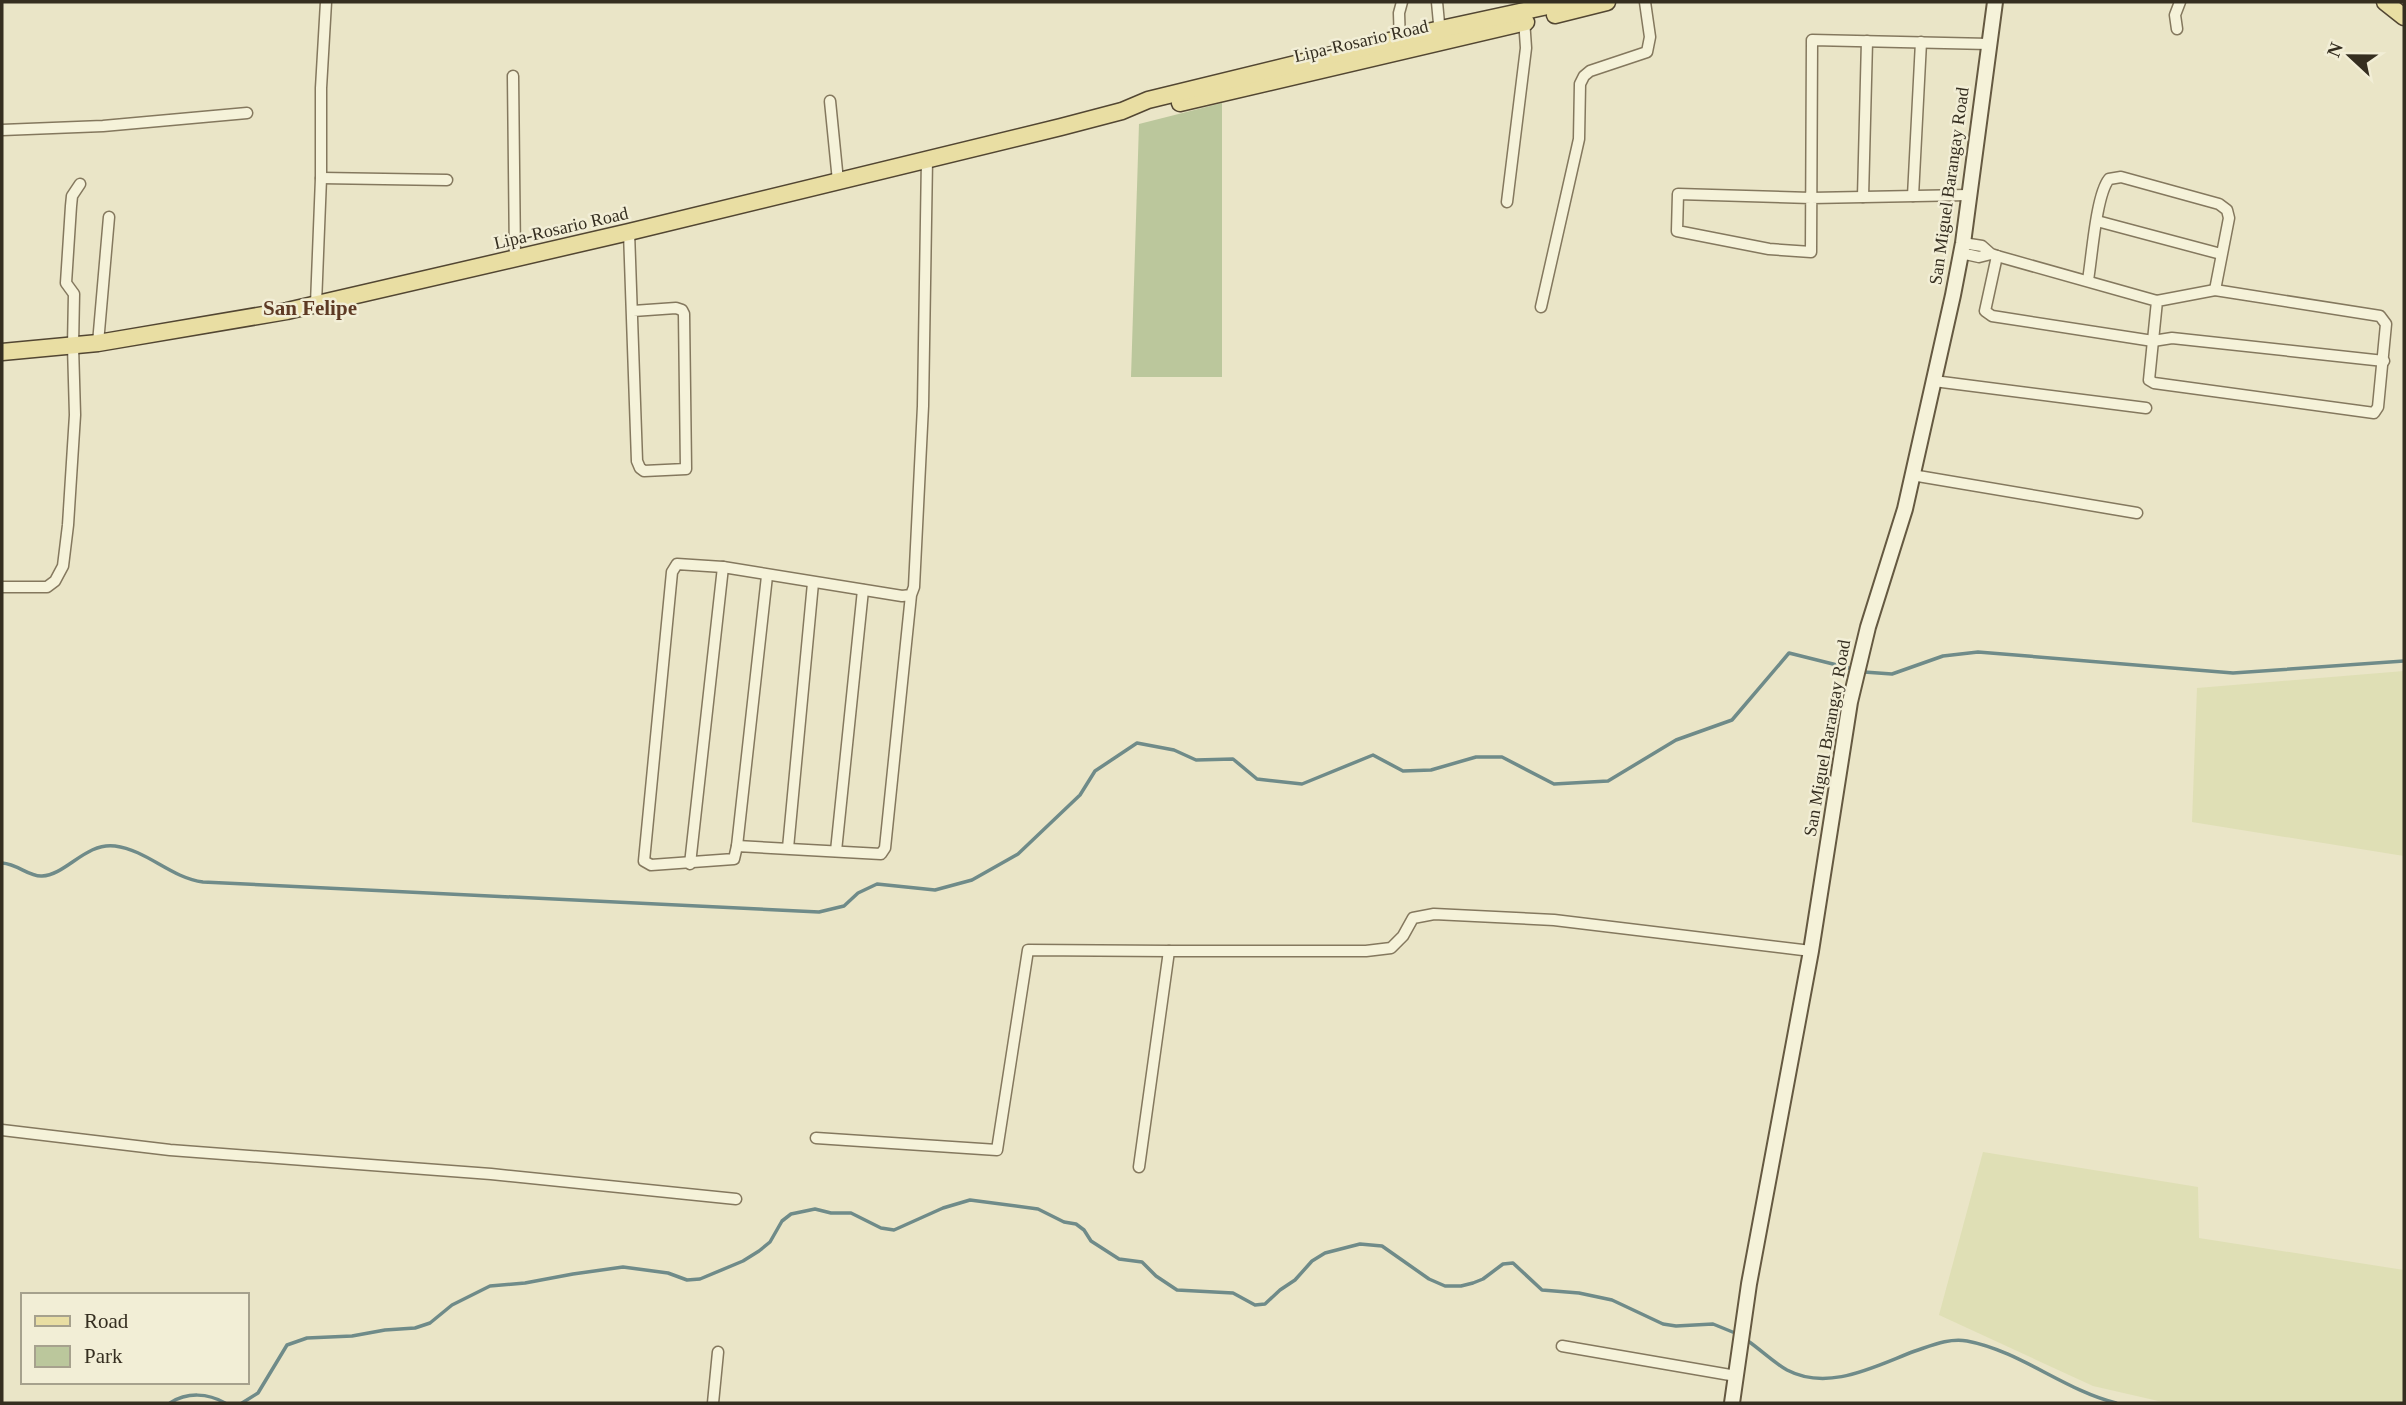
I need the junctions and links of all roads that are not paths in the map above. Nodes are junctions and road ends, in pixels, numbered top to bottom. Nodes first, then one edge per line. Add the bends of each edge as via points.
1 (326, 2) edge
2 (1396, 2) edge
3 (1402, 2) edge
4 (1437, 2) edge
5 (1566, 2) edge
6 (1608, 2) edge
7 (1645, 2) edge
8 (1995, 2) edge
9 (2180, 2) edge
10 (2385, 2) edge
11 (1399, 13) junction
12 (2404, 17) edge
13 (1523, 18) junction
14 (2177, 29) dead end
15 (1441, 35) junction
16 (1867, 41) junction
17 (1921, 42) junction
18 (1989, 44) junction
19 (1400, 45) junction
20 (513, 76) dead end
21 (830, 101) dead end
22 (247, 113) dead end
23 (2, 131) edge
24 (927, 159) junction
25 (321, 178) junction
26 (447, 180) dead end
27 (838, 181) junction
28 (80, 184) dead end
29 (1968, 195) junction
30 (1913, 196) junction
31 (1863, 197) junction
32 (1811, 198) junction
33 (1507, 202) dead end
34 (109, 217) dead end
35 (2096, 221) junction
36 (629, 232) junction
37 (1962, 248) junction
38 (2221, 254) junction
39 (1994, 255) junction
40 (514, 258) junction
41 (2088, 280) junction
42 (2215, 290) junction
43 (2157, 301) junction
44 (316, 304) junction
45 (1541, 307) dead end
46 (633, 311) junction
47 (2153, 341) junction
48 (99, 343) junction
49 (73, 346) junction
50 (2, 352) edge
51 (2384, 361) junction
52 (1934, 381) junction
53 (2146, 408) dead end
54 (1912, 475) junction
55 (2137, 513) dead end
56 (723, 567) junction
57 (767, 576) junction
58 (813, 583) junction
59 (2, 587) edge
60 (863, 590) junction
61 (911, 595) junction
62 (737, 846) junction
63 (788, 848) junction
64 (836, 851) junction
65 (690, 864) junction
66 (1169, 951) junction
67 (1811, 951) junction
68 (2, 1129) edge
69 (816, 1138) dead end
70 (1139, 1167) dead end
71 (736, 1199) dead end
72 (1562, 1346) dead end
73 (718, 1352) dead end
74 (1736, 1376) junction
75 (713, 1403) edge
76 (1732, 1403) edge

1 - 25 street
2 - 11 street
3 - 11 street
4 - 15 street
5 - 13 main road, Lipa-Rosario Road
6 - 13 main road, Lipa-Rosario Road
7 - 45 street via 1650,37 1647,52 1590,71 1580,84 1578,139
8 - 18 street, San Miguel Barangay Road
9 - 14 street via 2175,15
10 - 12 main road
11 - 19 street
13 - 15 main road, Lipa-Rosario Road
13 - 33 street via 1526,48
15 - 19 main road, Lipa-Rosario Road
16 - 17 street
16 - 31 street
16 - 32 street via 1812,40
17 - 18 street
17 - 30 street
18 - 29 street, San Miguel Barangay Road
19 - 24 main road, Lipa-Rosario Road via 1148,100 1122,111
20 - 40 street
21 - 27 street
22 - 23 street
24 - 27 main road, Lipa-Rosario Road
24 - 61 street via 923,406
25 - 26 street
25 - 44 street
27 - 36 main road, Lipa-Rosario Road
28 - 49 street via 72,196 66,283 75,293
29 - 30 street
29 - 37 street, San Miguel Barangay Road
30 - 31 street
31 - 32 street
32 - 32 street via 1678,194 1677,232 1811,252
34 - 48 street
35 - 38 street
35 - 38 street via 2105,184 2121,177 2227,210
35 - 41 street
36 - 40 main road, Lipa-Rosario Road
36 - 46 street
37 - 39 street via 1982,246
37 - 52 street, San Miguel Barangay Road
38 - 42 street
39 - 41 street
39 - 47 street via 1985,311 1992,316
40 - 44 main road, Lipa-Rosario Road
41 - 43 street
42 - 43 street
42 - 51 street via 2379,316 2386,324
43 - 47 street
44 - 48 main road, Lipa-Rosario Road
46 - 46 street via 637,461 644,471 686,469 684,314 676,308
47 - 51 street via 2172,338
47 - 51 street via 2149,380 2154,383 2374,413
48 - 49 main road, Lipa-Rosario Road
49 - 50 main road, Lipa-Rosario Road
49 - 59 street via 75,415 63,566 47,587
52 - 53 street
52 - 54 street, San Miguel Barangay Road
54 - 55 street
54 - 67 street, San Miguel Barangay Road via 1856,670
56 - 57 street
56 - 65 street
56 - 65 street via 677,564 672,572 643,854 650,865
57 - 58 street
57 - 62 street
58 - 60 street
58 - 63 street
60 - 61 street
60 - 64 street
61 - 64 street via 885,848 881,855
62 - 63 street
62 - 65 street via 734,859
63 - 64 street
66 - 67 street via 1391,948 1413,918 1434,914 1554,920
66 - 69 street via 1028,950 997,1150
66 - 70 street
67 - 74 street, San Miguel Barangay Road
68 - 71 street via 170,1150 491,1174
72 - 74 street
73 - 75 street
74 - 76 street, San Miguel Barangay Road

